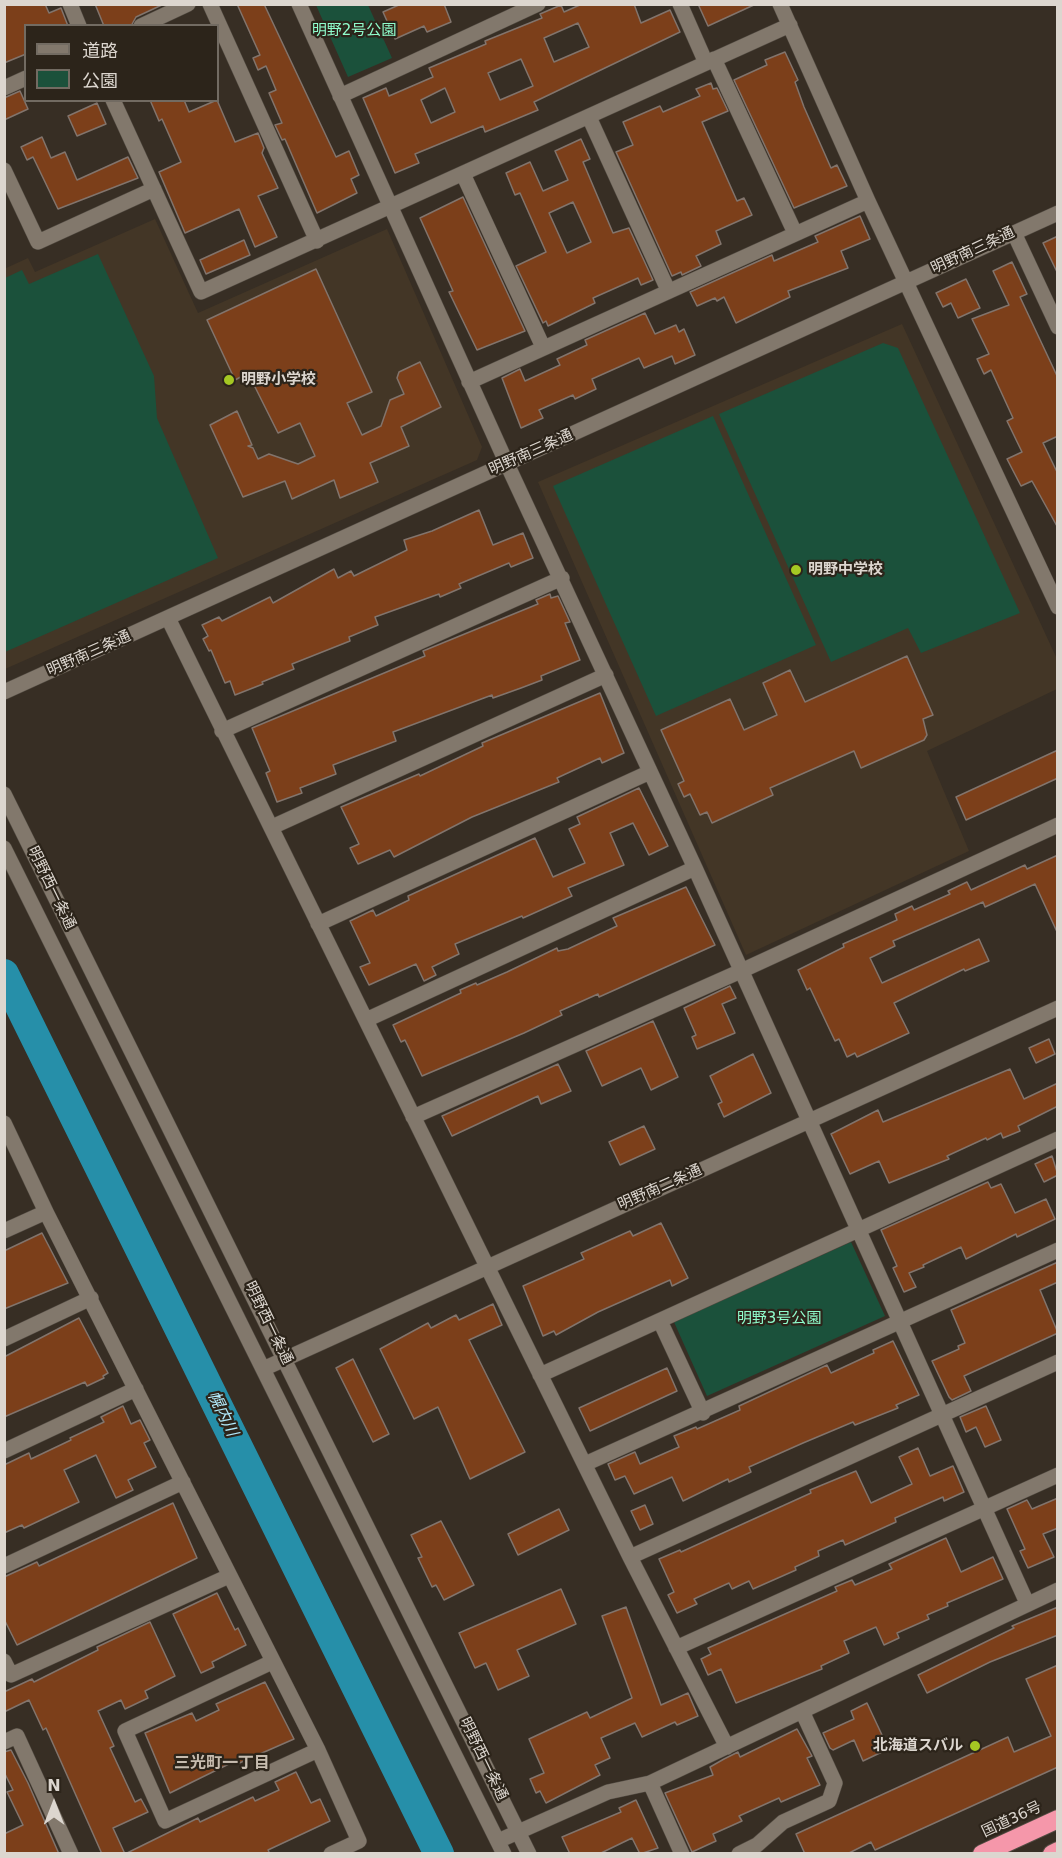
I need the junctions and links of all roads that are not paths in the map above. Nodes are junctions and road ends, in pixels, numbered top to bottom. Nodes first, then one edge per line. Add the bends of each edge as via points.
1 (70, 4) edge
2 (188, 4) edge
3 (210, 4) edge
4 (299, 4) edge
5 (538, 4) edge
6 (680, 4) edge
7 (780, 4) edge
8 (78, 24) edge
9 (145, 24) edge
10 (790, 25) junction
11 (710, 61) junction
12 (24, 79) edge
13 (4, 88) edge
14 (340, 96) junction
15 (115, 102) edge
16 (589, 117) junction
17 (4, 170) edge
18 (463, 174) junction
19 (154, 189) junction
20 (868, 201) junction
21 (390, 207) junction
22 (1058, 213) edge
23 (795, 233) junction
24 (1014, 233) junction
25 (317, 241) junction
26 (906, 282) junction
27 (668, 290) junction
28 (1058, 327) edge
29 (543, 347) junction
30 (469, 382) junction
31 (507, 464) junction
32 (562, 578) junction
33 (1058, 607) edge
34 (168, 618) junction
35 (606, 675) junction
36 (4, 692) edge
37 (222, 731) junction
38 (650, 772) junction
39 (4, 794) edge
40 (1058, 825) edge
41 (272, 827) junction
42 (4, 848) edge
43 (695, 868) junction
44 (318, 924) junction
45 (741, 971) junction
46 (1058, 1008) edge
47 (366, 1020) junction
48 (413, 1117) junction
49 (807, 1121) junction
50 (4, 1123) edge
51 (1058, 1139) edge
52 (46, 1212) junction
53 (858, 1228) junction
54 (4, 1231) edge
55 (1058, 1250) edge
56 (487, 1266) junction
57 (91, 1298) junction
58 (660, 1321) junction
59 (901, 1322) junction
60 (4, 1339) edge
61 (286, 1359) junction
62 (1058, 1362) edge
63 (263, 1369) junction
64 (540, 1375) junction
65 (136, 1389) junction
66 (703, 1413) junction
67 (941, 1416) junction
68 (4, 1451) edge
69 (585, 1464) junction
70 (1058, 1475) edge
71 (183, 1482) junction
72 (984, 1509) junction
73 (630, 1557) junction
74 (4, 1566) edge
75 (229, 1576) junction
76 (1058, 1590) edge
77 (1028, 1603) junction
78 (676, 1648) junction
79 (4, 1661) edge
80 (272, 1662) junction
81 (802, 1711) junction
82 (4, 1742) edge
83 (727, 1747) junction
84 (318, 1750) junction
85 (650, 1783) junction
86 (1058, 1819) edge
87 (519, 1832) junction
88 (501, 1847) edge
89 (1058, 1851) edge
90 (71, 1854) edge
91 (331, 1854) edge
92 (529, 1854) edge
93 (682, 1854) edge
94 (739, 1854) edge
95 (982, 1854) edge
96 (1053, 1854) edge

1 - 8 street
2 - 9 street
3 - 25 street
4 - 14 street
5 - 14 street
6 - 11 street
7 - 10 street
10 - 11 street
10 - 20 street
11 - 16 street
11 - 23 street
12 - 13 street
14 - 21 street
15 - 19 street
16 - 18 street
16 - 27 street
17 - 19 street via 38,242
18 - 21 street
18 - 29 street
19 - 25 street via 201,292
20 - 23 street
20 - 26 street
21 - 25 street
21 - 30 street
22 - 24 street, 明野南三条通
23 - 27 street
24 - 26 street, 明野南三条通
24 - 28 street
26 - 31 street, 明野南三条通
26 - 33 street
27 - 29 street
29 - 30 street
30 - 31 street
31 - 32 street
31 - 34 street, 明野南三条通
32 - 35 street
32 - 37 street
34 - 36 street, 明野南三条通
34 - 37 street
35 - 38 street
35 - 41 street
37 - 41 street
38 - 43 street
38 - 44 street
39 - 61 street, 明野西一条通
40 - 45 street
41 - 44 street
42 - 63 street, 明野西一条通
43 - 45 street
43 - 47 street
44 - 47 street
45 - 48 street
45 - 49 street
46 - 49 street, 明野南二条通
47 - 48 street
48 - 56 street
49 - 53 street
49 - 56 street, 明野南二条通
50 - 52 street
51 - 53 street
52 - 54 street
52 - 57 street
53 - 58 street
53 - 59 street
55 - 59 street
56 - 61 street, 明野南二条通
56 - 64 street
57 - 60 street
57 - 65 street
58 - 64 street
58 - 66 street
59 - 66 street
59 - 67 street
61 - 63 street, 明野南二条通
61 - 87 street, 明野西一条通
62 - 67 street
63 - 88 street, 明野西一条通
64 - 69 street
65 - 68 street
65 - 71 street
66 - 69 street
67 - 72 street
67 - 73 street
69 - 73 street
70 - 72 street
71 - 74 street
71 - 75 street
72 - 77 street
72 - 78 street
73 - 78 street
75 - 79 street via 11,1676
75 - 80 street
76 - 77 street
77 - 81 street
78 - 83 street
80 - 84 street
80 - 84 street via 125,1731 165,1821
81 - 83 street
81 - 94 street via 835,1783 829,1802 783,1822 757,1845
82 - 90 street via 17,1736
83 - 85 street
84 - 91 street via 359,1841
85 - 87 street via 608,1792
85 - 93 street
86 - 95 highway, 国道36号
87 - 88 street
87 - 92 street, 明野西一条通
89 - 96 highway

